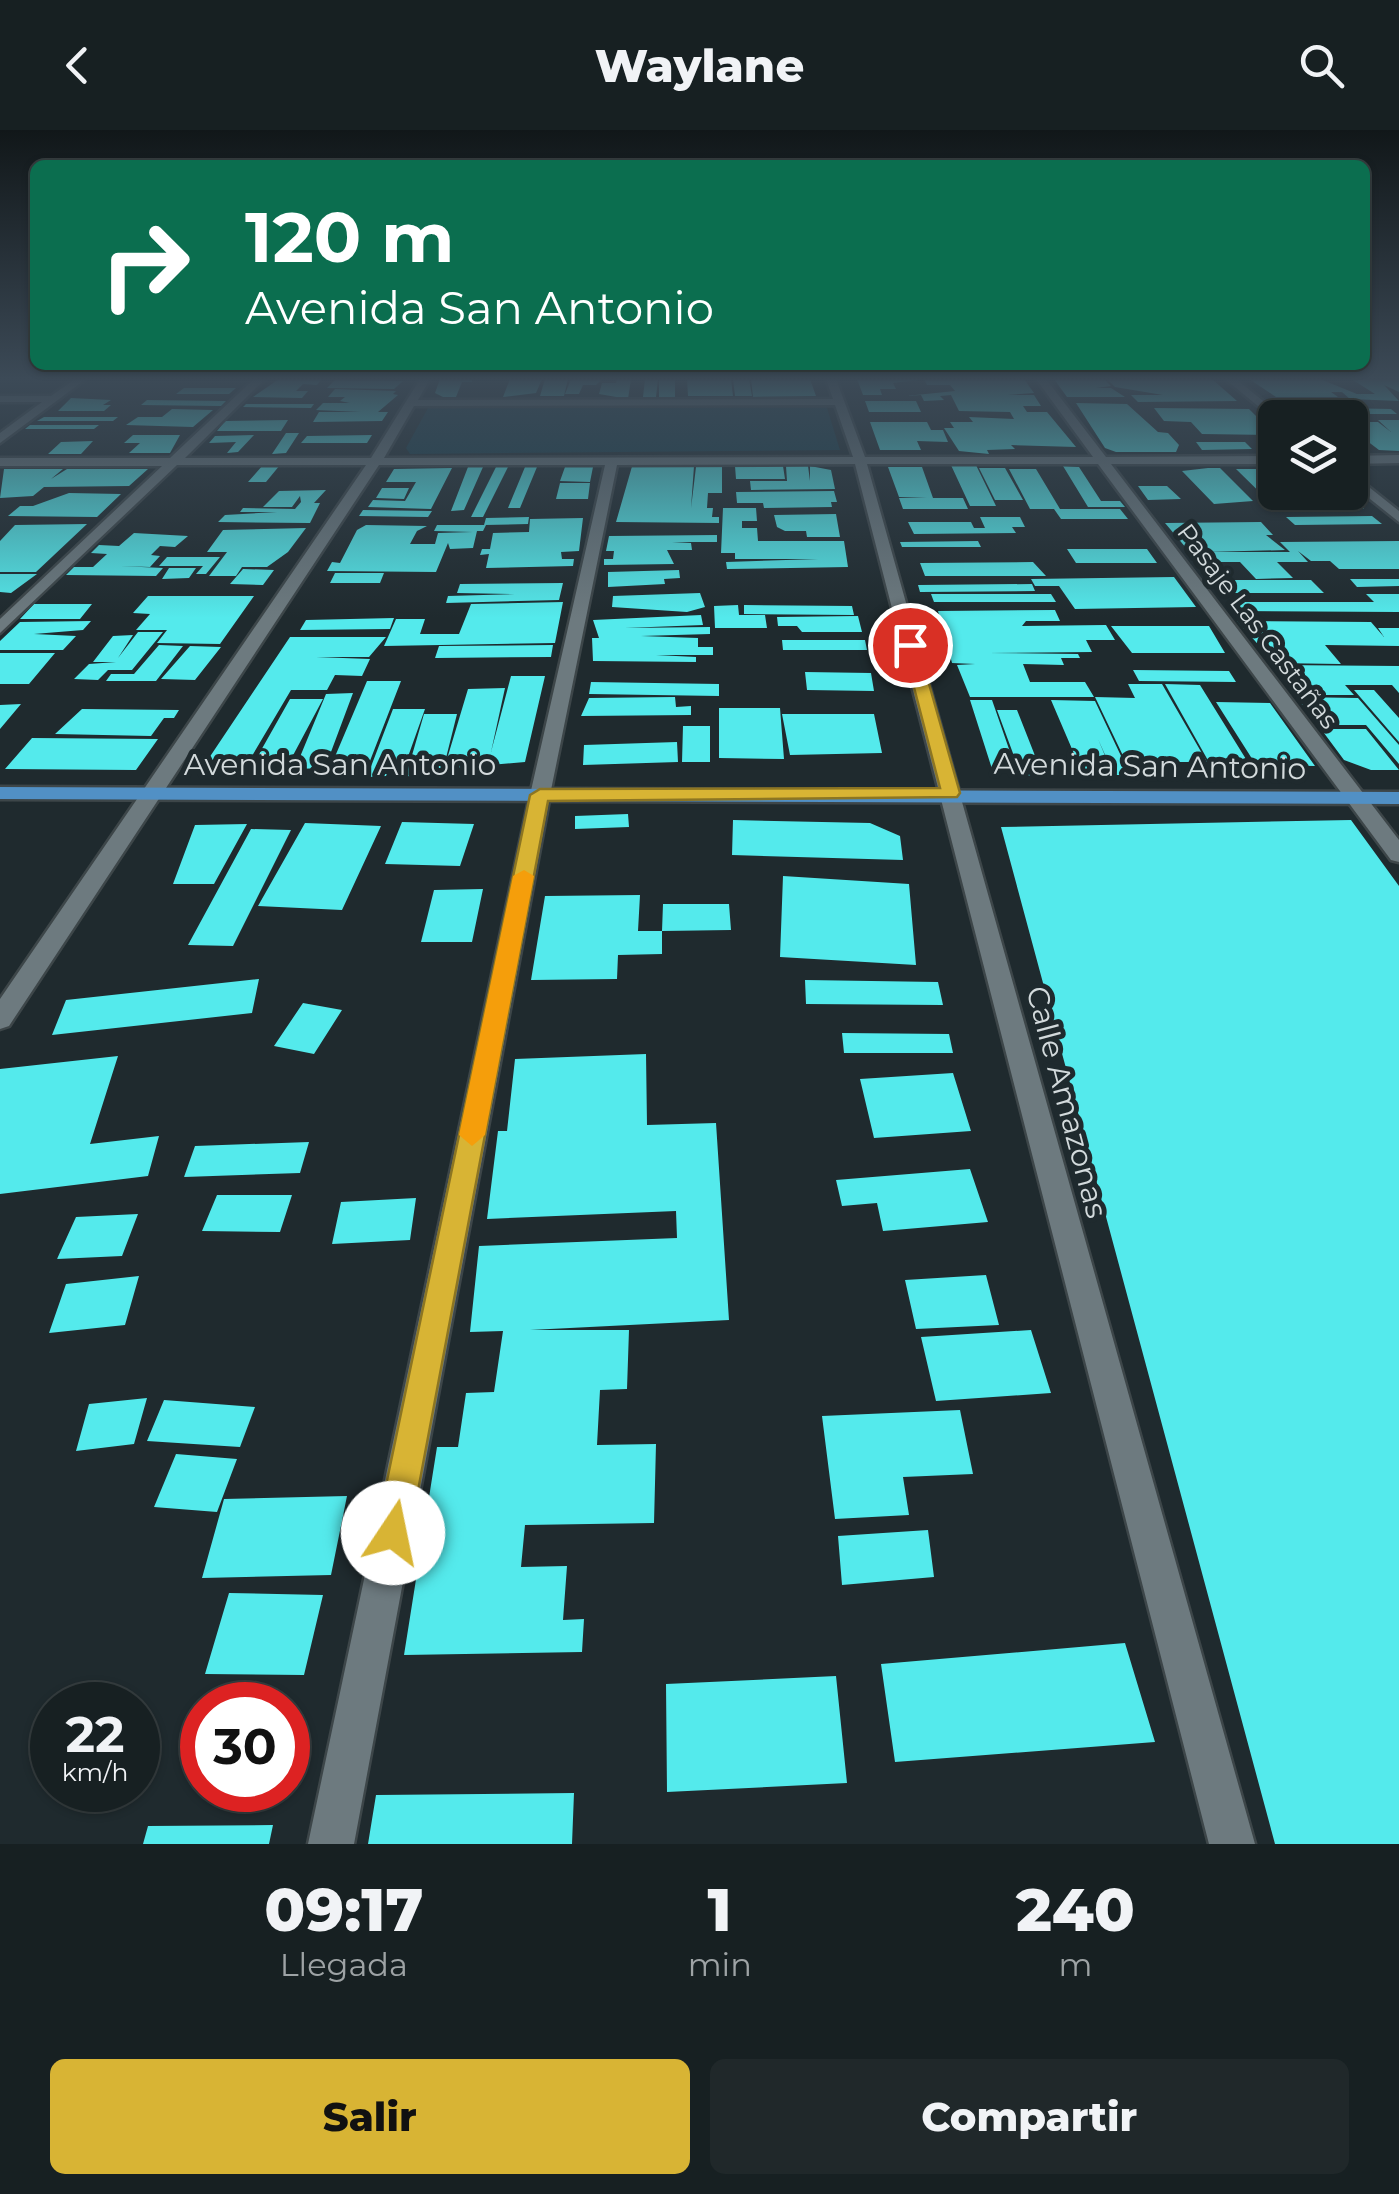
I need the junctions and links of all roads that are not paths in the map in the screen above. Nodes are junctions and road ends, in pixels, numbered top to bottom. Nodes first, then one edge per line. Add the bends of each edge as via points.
1 (1399, 459) edge
2 (376, 460) junction
3 (612, 460) junction
4 (860, 460) junction
5 (1100, 460) junction
6 (1258, 460) edge
7 (1368, 460) edge
8 (170, 461) junction
9 (0, 462) edge
10 (1368, 491) edge
11 (1399, 518) edge
12 (0, 628) edge
13 (0, 793) edge
14 (153, 793) junction
15 (950, 793) junction
16 (540, 795) junction
17 (1357, 798) junction
18 (1399, 798) edge
19 (1399, 855) edge
20 (0, 1019) edge
21 (331, 1844) edge
22 (1232, 1844) edge

1 - 7 street
2 - 3 street
2 - 8 street
2 - 14 street
3 - 4 street
3 - 16 street
4 - 5 street
4 - 15 street, Calle Amazonas
5 - 6 street
5 - 17 street, Pasaje Las Castañas
8 - 9 street
8 - 12 street
10 - 11 street
13 - 14 main road, Avenida San Antonio
14 - 16 main road, Avenida San Antonio
14 - 20 street
15 - 16 main road, Avenida San Antonio
15 - 17 main road, Avenida San Antonio
15 - 22 street, Calle Amazonas
16 - 21 street
17 - 18 main road, Avenida San Antonio
17 - 19 street, Pasaje Las Castañas

